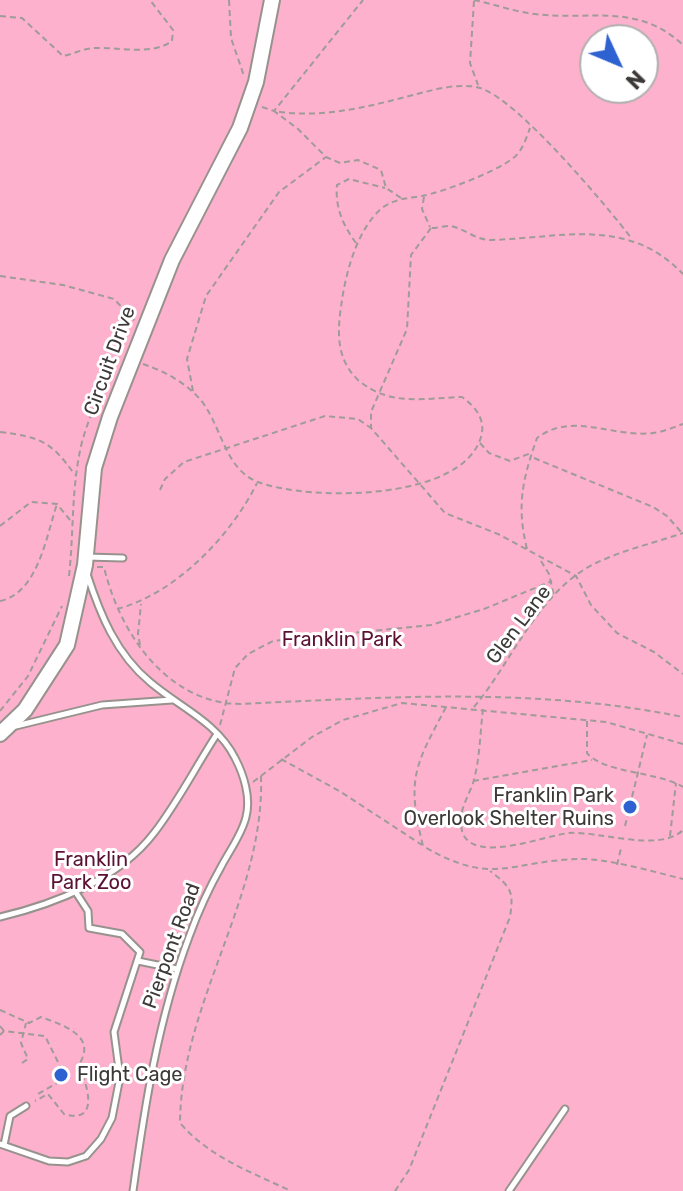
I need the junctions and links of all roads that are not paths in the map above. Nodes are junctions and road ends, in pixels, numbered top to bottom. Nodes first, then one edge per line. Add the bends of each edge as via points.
1 (272, 0) edge
2 (123, 558) dead end
3 (85, 561) junction
4 (173, 700) junction
5 (4, 731) edge
6 (217, 734) junction
7 (75, 891) junction
8 (0, 917) edge
9 (138, 961) junction
10 (177, 969) junction
11 (26, 1106) road end
12 (565, 1109) dead end
13 (2, 1145) edge
14 (133, 1191) edge
15 (509, 1191) edge

1 - 3 main road, Circuit Drive via 256,82 240,128 172,260 94,468
2 - 3 lane
3 - 4 lane, Pierpont Road via 97,604 125,657
3 - 5 main road, Circuit Drive via 67,645 44,684
4 - 5 lane via 102,705
4 - 6 lane, Pierpont Road
6 - 7 lane via 153,834 112,870
6 - 10 lane, Pierpont Road via 235,757 245,785 246,820 199,911
7 - 8 lane
7 - 9 lane via 88,911 89,928 131,940 140,952
9 - 10 lane
9 - 13 lane via 114,1032 120,1077 112,1118 101,1139 86,1156 68,1162
10 - 14 lane, Pierpont Road via 151,1066
11 - 13 lane via 10,1116
12 - 15 lane

